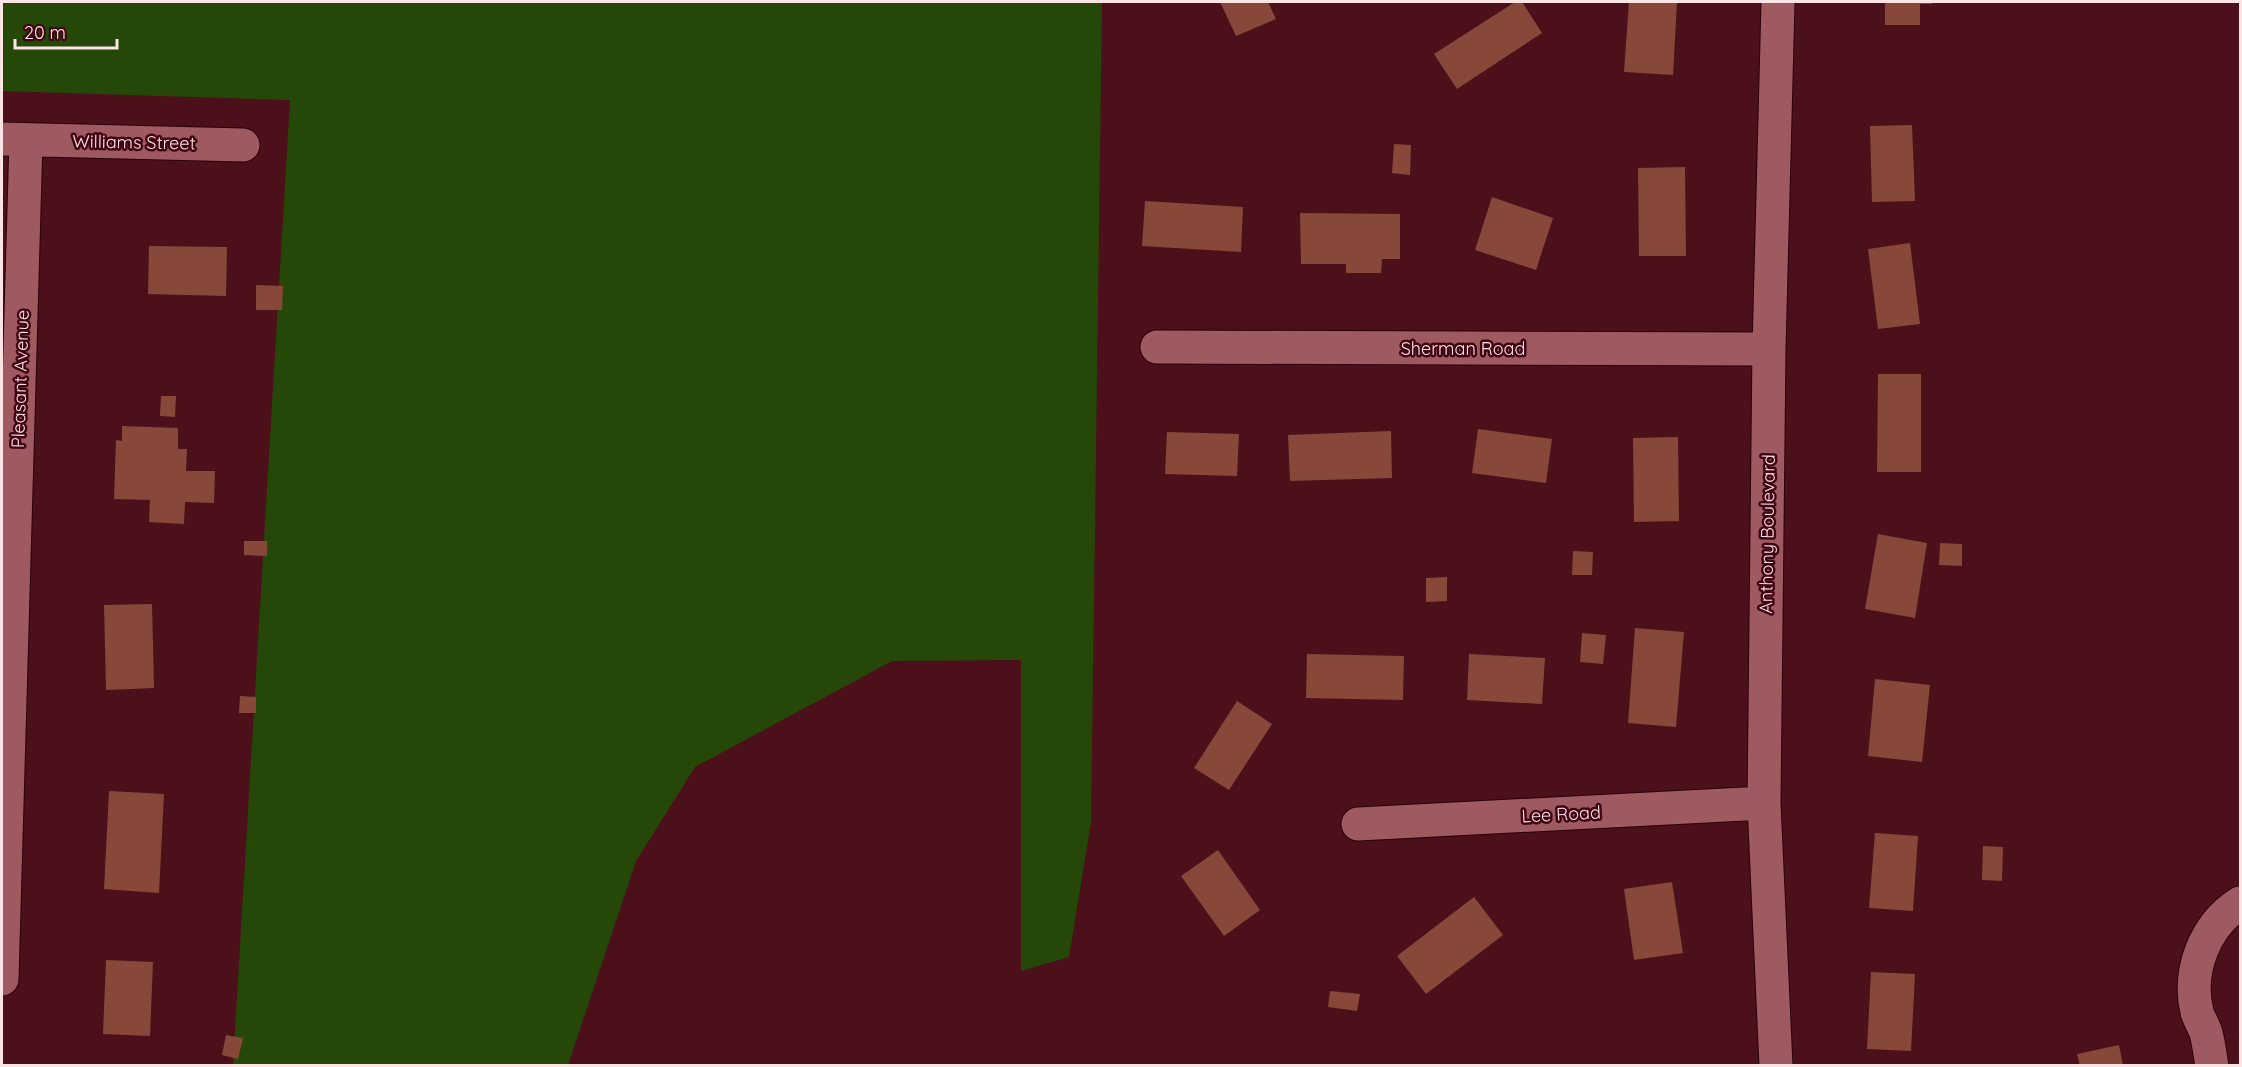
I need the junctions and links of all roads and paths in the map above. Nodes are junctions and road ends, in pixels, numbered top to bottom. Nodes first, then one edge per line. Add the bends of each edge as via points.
1 (1778, 2) edge
2 (14, 140) edge
3 (243, 145) dead end
4 (1157, 347) dead end
5 (1769, 349) junction
6 (1764, 803) junction
7 (1358, 824) dead end
8 (2241, 903) edge
9 (2, 979) edge
10 (1776, 1065) edge
11 (2212, 1065) edge

1 - 5 street, Anthony Boulevard
2 - 3 street, Williams Street
2 - 9 street, Pleasant Avenue
4 - 5 street, Sherman Road
5 - 6 street, Anthony Boulevard
6 - 7 street, Lee Road
6 - 10 street, Anthony Boulevard
8 - 11 street via 2216,924 2196,966 2198,1012

